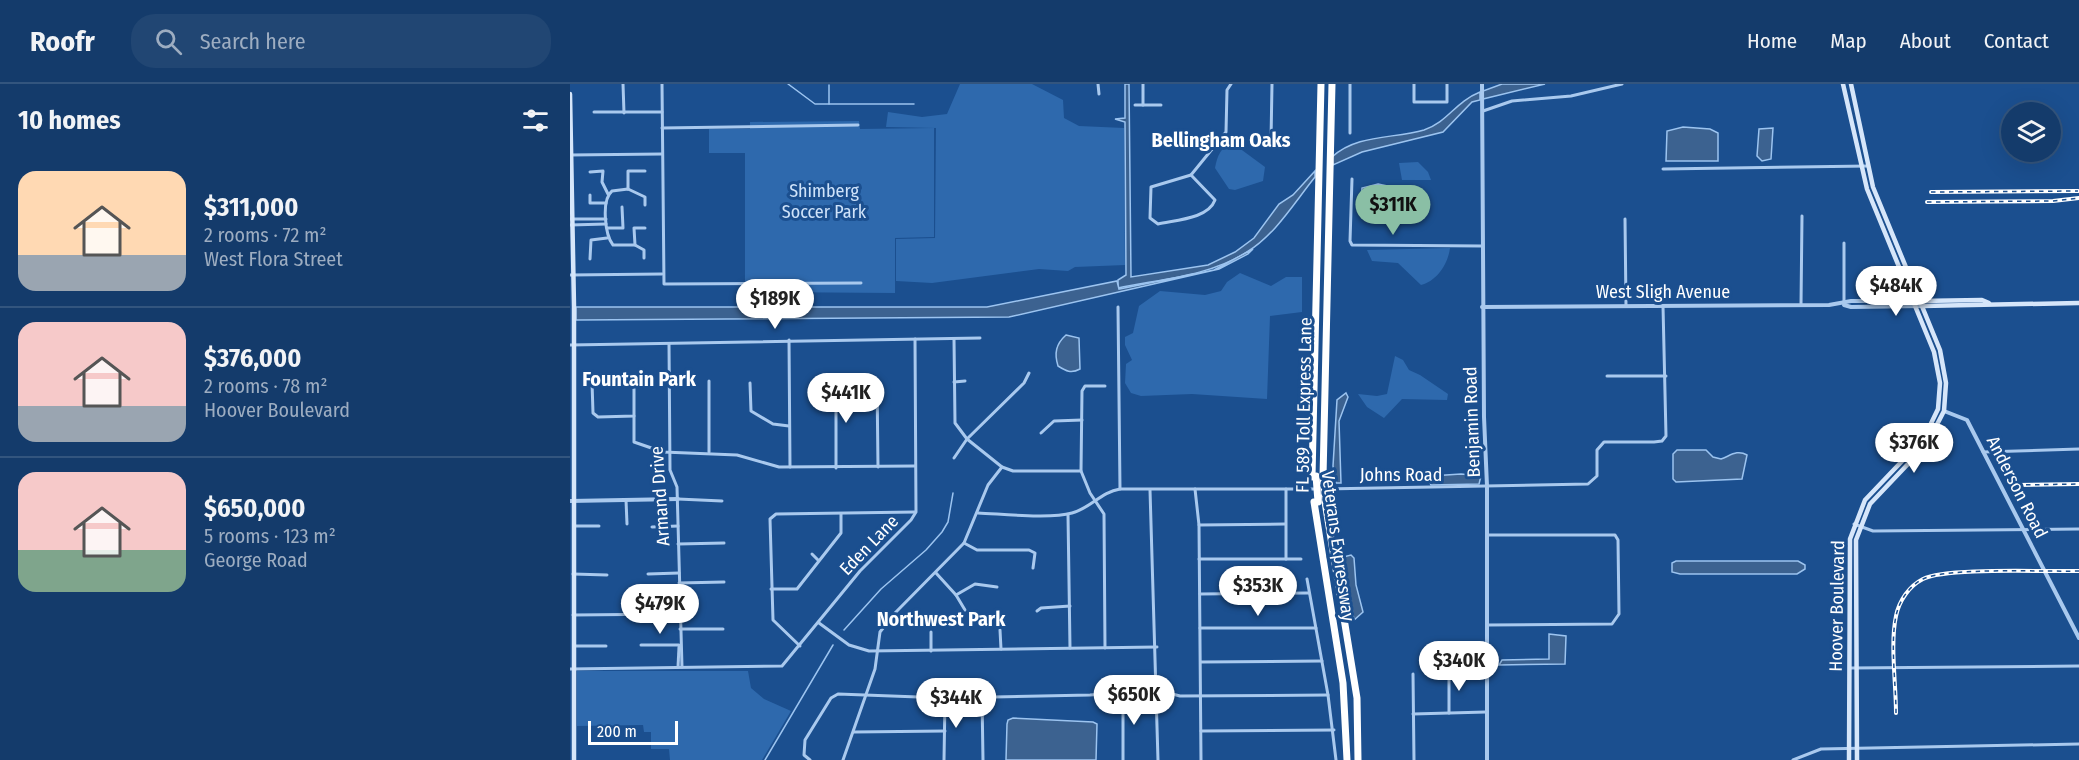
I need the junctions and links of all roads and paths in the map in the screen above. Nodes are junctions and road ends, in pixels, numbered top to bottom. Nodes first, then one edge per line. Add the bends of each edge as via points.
1 (623, 84) edge
2 (662, 84) edge
3 (1098, 84) edge
4 (1143, 84) edge
5 (1231, 84) edge
6 (1272, 84) edge
7 (1323, 84) edge
8 (1331, 84) edge
9 (1350, 84) edge
10 (1414, 84) edge
11 (1447, 84) edge
12 (1482, 84) edge
13 (1622, 84) edge
14 (1843, 84) edge
15 (1851, 84) edge
16 (570, 94) edge
17 (1099, 94) dead end
18 (1135, 105) dead end
19 (1143, 105) junction
20 (1161, 105) dead end
21 (571, 112) edge
22 (594, 112) dead end
23 (662, 112) junction
24 (1481, 112) junction
25 (624, 113) junction
26 (858, 125) dead end
27 (662, 128) junction
28 (1350, 133) dead end
29 (1271, 140) dead end
30 (662, 154) junction
31 (572, 155) edge
32 (1862, 166) junction
33 (1868, 166) junction
34 (1663, 169) dead end
35 (645, 171) dead end
36 (590, 172) dead end
37 (1191, 175) junction
38 (1352, 179) dead end
39 (628, 189) junction
40 (608, 194) junction
41 (590, 195) dead end
42 (606, 203) junction
43 (645, 204) dead end
44 (622, 207) dead end
45 (1802, 216) dead end
46 (1625, 219) dead end
47 (572, 222) edge
48 (606, 224) junction
49 (645, 228) dead end
50 (607, 238) junction
51 (1844, 243) dead end
52 (635, 245) junction
53 (1482, 246) junction
54 (644, 258) dead end
55 (590, 259) dead end
56 (662, 274) junction
57 (572, 275) edge
58 (861, 283) dead end
59 (1912, 300) junction
60 (2079, 303) edge
61 (1844, 304) junction
62 (1921, 304) junction
63 (1801, 305) junction
64 (1118, 306) dead end
65 (1626, 306) junction
66 (1663, 306) junction
67 (1914, 306) junction
68 (1482, 307) junction
69 (954, 338) junction
70 (980, 338) dead end
71 (915, 339) junction
72 (789, 340) junction
73 (669, 344) junction
74 (572, 345) edge
75 (1029, 373) dead end
76 (1607, 376) dead end
77 (1666, 376) junction
78 (708, 381) dead end
79 (836, 381) dead end
80 (877, 381) dead end
81 (965, 381) dead end
82 (954, 382) junction
83 (750, 383) dead end
84 (1105, 386) dead end
85 (572, 389) edge
86 (1944, 411) junction
87 (634, 416) junction
88 (1082, 420) junction
89 (789, 426) junction
90 (1041, 433) dead end
91 (967, 439) junction
92 (572, 444) edge
93 (2079, 449) edge
94 (669, 452) junction
95 (709, 452) junction
96 (1983, 452) junction
97 (954, 458) dead end
98 (915, 466) junction
99 (1002, 466) junction
100 (790, 467) junction
101 (878, 467) junction
102 (836, 468) junction
103 (1081, 471) junction
104 (1317, 476) junction
105 (1487, 486) junction
106 (1120, 489) junction
107 (1150, 489) junction
108 (1195, 489) junction
109 (1286, 489) junction
110 (678, 499) junction
111 (626, 500) junction
112 (1096, 500) junction
113 (572, 501) edge
114 (722, 501) dead end
115 (1319, 502) junction
116 (916, 512) junction
117 (978, 513) junction
118 (841, 514) junction
119 (1068, 514) junction
120 (627, 524) dead end
121 (1285, 524) junction
122 (1854, 524) junction
123 (1198, 525) junction
124 (574, 526) junction
125 (599, 526) dead end
126 (678, 526) junction
127 (1860, 526) junction
128 (652, 527) dead end
129 (2079, 529) edge
130 (2025, 530) junction
131 (1487, 536) junction
132 (724, 543) dead end
133 (964, 543) junction
134 (678, 544) junction
135 (812, 554) dead end
136 (1199, 559) junction
137 (1286, 559) junction
138 (818, 560) junction
139 (1301, 560) dead end
140 (570, 567) edge
141 (1033, 568) dead end
142 (679, 573) junction
143 (936, 573) junction
144 (648, 574) dead end
145 (607, 575) dead end
146 (572, 576) edge
147 (1307, 579) dead end
148 (724, 582) dead end
149 (679, 583) junction
150 (997, 587) dead end
151 (771, 590) junction
152 (1309, 593) junction
153 (1200, 594) junction
154 (956, 595) junction
155 (1070, 606) junction
156 (965, 610) dead end
157 (1037, 611) dead end
158 (679, 614) junction
159 (573, 615) junction
160 (819, 623) junction
161 (1487, 624) junction
162 (1200, 628) junction
163 (1316, 628) junction
164 (679, 629) junction
165 (723, 629) dead end
166 (1000, 630) dead end
167 (931, 632) dead end
168 (2079, 638) edge
169 (641, 645) dead end
170 (679, 645) junction
171 (574, 646) junction
172 (606, 646) dead end
173 (800, 646) junction
174 (1157, 646) junction
175 (1070, 648) junction
176 (1105, 648) junction
177 (1001, 650) junction
178 (877, 651) junction
179 (931, 651) junction
180 (1322, 661) junction
181 (1200, 663) junction
182 (2079, 666) edge
183 (680, 667) junction
184 (1849, 668) junction
185 (1855, 668) junction
186 (572, 669) edge
187 (1449, 672) dead end
188 (1413, 674) dead end
189 (1157, 690) junction
190 (1123, 692) junction
191 (1328, 695) junction
192 (1200, 696) junction
193 (865, 697) junction
194 (982, 697) junction
195 (945, 698) junction
196 (1486, 712) junction
197 (1449, 713) junction
198 (1413, 714) junction
199 (1334, 730) junction
200 (945, 731) junction
201 (1202, 731) junction
202 (853, 732) junction
203 (574, 739) junction
204 (570, 744) edge
205 (2079, 744) edge
206 (1848, 747) junction
207 (1856, 748) junction
208 (574, 760) edge
209 (807, 760) edge
210 (843, 760) edge
211 (944, 760) edge
212 (983, 760) edge
213 (1123, 760) edge
214 (1158, 760) edge
215 (1201, 760) edge
216 (1336, 760) edge
217 (1349, 760) edge
218 (1358, 760) edge
219 (1414, 760) edge
220 (1487, 760) edge
221 (1793, 760) edge
222 (1849, 760) edge
223 (1857, 760) edge

1 - 25 street
2 - 23 street
3 - 17 street
4 - 19 street
5 - 37 street via 1227,90 1226,132
6 - 29 street
7 - 104 highway, Veterans Expressway
8 - 104 highway, Veterans Expressway
9 - 28 street
10 - 11 street via 1414,102 1447,102
12 - 24 street, Benjamin Road
13 - 24 street via 1571,96 1512,101
14 - 32 main road
15 - 33 main road
16 - 21 main road
18 - 19 street
19 - 20 street
21 - 31 main road
22 - 25 street
23 - 25 street
23 - 27 street
24 - 53 street, Benjamin Road
26 - 27 street
27 - 30 street
30 - 31 street
30 - 56 street
31 - 47 main road
32 - 33 street
32 - 34 street
32 - 59 main road
33 - 62 main road via 1873,188
35 - 39 street via 628,171
36 - 40 street via 603,171 602,182
37 - 37 street via 1213,195 1211,208 1197,215 1153,222 1151,187
38 - 53 street via 1352,245
39 - 40 street
39 - 43 street via 645,197
40 - 42 street
41 - 42 street via 590,203
42 - 48 street
44 - 48 street via 622,228
45 - 63 street
46 - 65 street
47 - 48 street
47 - 57 main road
48 - 50 street
49 - 52 street via 634,228
50 - 52 street via 613,245
50 - 55 street via 591,240
51 - 61 street
52 - 54 street via 644,250
53 - 68 street, Benjamin Road
56 - 57 street
56 - 58 street via 663,284 668,286
57 - 74 main road
59 - 61 street, West Sligh Avenue
59 - 62 street, West Sligh Avenue
59 - 67 main road
60 - 62 main road, West Sligh Avenue via 1982,300
61 - 63 street, West Sligh Avenue
61 - 67 street, West Sligh Avenue
62 - 67 street, West Sligh Avenue
62 - 86 main road via 1940,350
63 - 66 street, West Sligh Avenue
64 - 106 street
65 - 66 street, West Sligh Avenue
65 - 68 street, West Sligh Avenue
66 - 77 street, Johns Road
67 - 122 main road, Hoover Boulevard via 1939,370 1938,409 1924,438 1865,500
68 - 105 street, Benjamin Road
69 - 70 street
69 - 71 street
69 - 82 street
71 - 72 street
71 - 98 street, Eden Lane
72 - 73 street
72 - 89 street
73 - 74 street
73 - 94 street, Armand Drive
74 - 85 main road
75 - 91 street via 1024,383
76 - 77 street
77 - 105 street, Johns Road via 1666,436 1662,441 1604,442 1597,450 1597,476 1588,484
78 - 95 street
79 - 102 street
80 - 101 street
81 - 82 street
82 - 91 street via 955,423
83 - 89 street via 751,411 772,424
84 - 88 street via 1084,386
85 - 92 main road
86 - 96 street, Anderson Road via 1967,420
86 - 127 main road, Hoover Boulevard via 1927,444 1870,504
87 - 87 street via 632,378 592,382 593,412 598,417
87 - 94 street via 634,442
88 - 90 street via 1054,421
88 - 103 street
89 - 100 street
91 - 97 street
91 - 99 street
92 - 113 main road
93 - 96 street
94 - 95 street
94 - 110 street, Armand Drive
95 - 100 street
96 - 130 street, Anderson Road
98 - 101 street
98 - 116 street, Eden Lane
99 - 103 street via 1013,471
99 - 117 street via 988,485
100 - 102 street
101 - 102 street
103 - 112 street
104 - 115 highway, Veterans Expressway, bridge
104 - 115 highway, Veterans Expressway, bridge
105 - 109 street, Johns Road
105 - 131 street, Benjamin Road
106 - 107 street, Johns Road
106 - 112 street, Johns Road via 1107,491
107 - 108 street, Johns Road
107 - 174 street via 1152,602
108 - 109 street, Johns Road
108 - 123 street
109 - 121 street
110 - 111 street
110 - 114 street
110 - 126 street, Armand Drive
111 - 113 street
111 - 120 street
112 - 119 street, Johns Road via 1085,509
112 - 176 street via 1104,514
113 - 124 main road
115 - 217 highway, Veterans Expressway via 1345,695
115 - 218 highway, Veterans Expressway via 1357,698
116 - 118 street
116 - 160 street, Eden Lane via 860,571
117 - 119 street, Johns Road
117 - 133 street
118 - 138 street via 841,533
118 - 151 street via 776,514 770,519
119 - 155 street
121 - 123 street
121 - 137 street
122 - 127 street
122 - 184 main road, Hoover Boulevard via 1850,539
123 - 136 street
124 - 125 street
124 - 146 main road
126 - 128 street
126 - 134 street, Armand Drive
127 - 130 street via 1873,531
127 - 185 main road, Hoover Boulevard via 1856,540
129 - 130 street
130 - 168 street, Anderson Road
131 - 161 street, Benjamin Road
131 - 161 street via 1615,535 1619,614 1612,624
132 - 134 street
133 - 141 street via 977,550 1029,550 1035,553
133 - 143 street
134 - 142 street, Armand Drive
135 - 138 street
136 - 137 street
136 - 153 street
137 - 139 street
138 - 151 street via 797,589
140 - 146 main road
142 - 144 street
142 - 149 street, Armand Drive
143 - 154 street
143 - 178 street via 880,632
145 - 146 street
146 - 159 main road
147 - 152 street
148 - 149 street
149 - 158 street, Armand Drive
150 - 154 street via 975,584
151 - 173 street via 773,620
152 - 153 street
152 - 163 street
153 - 162 street
154 - 156 street
155 - 157 street
155 - 175 street
158 - 159 street
158 - 164 street, Armand Drive
159 - 171 main road
160 - 173 street, Eden Lane
160 - 178 street via 859,650
161 - 196 street, Benjamin Road
162 - 163 street
162 - 181 street
163 - 180 street
164 - 165 street
164 - 170 street, Armand Drive
166 - 177 street
167 - 179 street
169 - 170 street
170 - 183 street, Armand Drive
171 - 172 street
171 - 186 main road
173 - 183 street, Eden Lane via 776,668
174 - 176 street
174 - 189 street
175 - 176 street
175 - 177 street
177 - 179 street
178 - 179 street
178 - 193 street
180 - 181 street
180 - 191 street
181 - 192 street
182 - 185 street
183 - 186 street, Eden Lane
184 - 185 street
184 - 206 main road, Hoover Boulevard
185 - 207 main road, Hoover Boulevard
186 - 203 main road
187 - 197 street
188 - 198 street
189 - 190 street
189 - 192 street
189 - 214 street
190 - 194 street
190 - 213 street
191 - 192 street
191 - 199 street
192 - 201 street
193 - 195 street
193 - 202 street
193 - 209 street via 846,694 831,698 803,744
194 - 195 street
194 - 212 street
195 - 200 street
196 - 197 street
196 - 220 street, Benjamin Road
197 - 198 street
198 - 219 street
199 - 201 street
199 - 216 street
200 - 202 street
200 - 211 street
201 - 215 street
202 - 210 street
203 - 204 main road
203 - 208 main road
205 - 207 street
206 - 207 street
206 - 221 street via 1821,749
206 - 222 main road, Hoover Boulevard
207 - 223 main road, Hoover Boulevard

